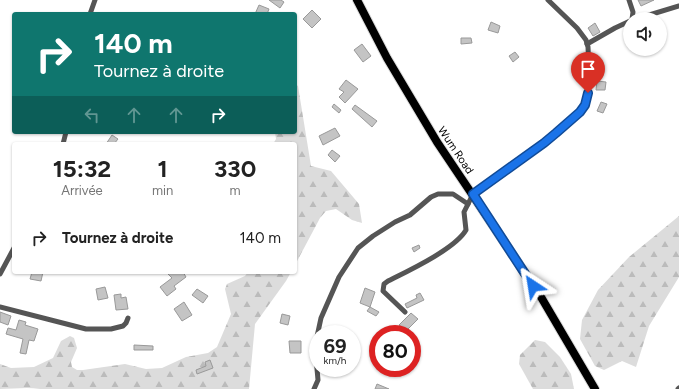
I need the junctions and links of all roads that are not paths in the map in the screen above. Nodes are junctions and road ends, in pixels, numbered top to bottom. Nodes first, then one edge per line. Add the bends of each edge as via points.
1 (95, 0) edge
2 (357, 0) edge
3 (548, 0) edge
4 (629, 0) edge
5 (679, 6) edge
6 (91, 12) edge
7 (633, 12) edge
8 (659, 12) edge
9 (623, 24) edge
10 (587, 44) junction
11 (473, 194) junction
12 (468, 204) junction
13 (12, 252) edge
14 (0, 274) edge
15 (0, 307) edge
16 (405, 312) dead end
17 (128, 318) dead end
18 (314, 389) edge
19 (595, 389) edge

1 - 6 street
2 - 11 highway, Wum Road via 387,58 437,142
3 - 10 street via 577,28
4 - 7 street
5 - 8 street
9 - 10 street
10 - 11 street via 588,93 580,112 544,143
11 - 12 street
11 - 19 highway, Wum Road via 541,298
12 - 16 street via 464,212 466,230 458,239 431,259 384,284 383,291
12 - 18 street via 453,194 438,194 358,248 339,277 321,318 315,346 318,380
13 - 14 street
15 - 17 street via 86,330 123,326

